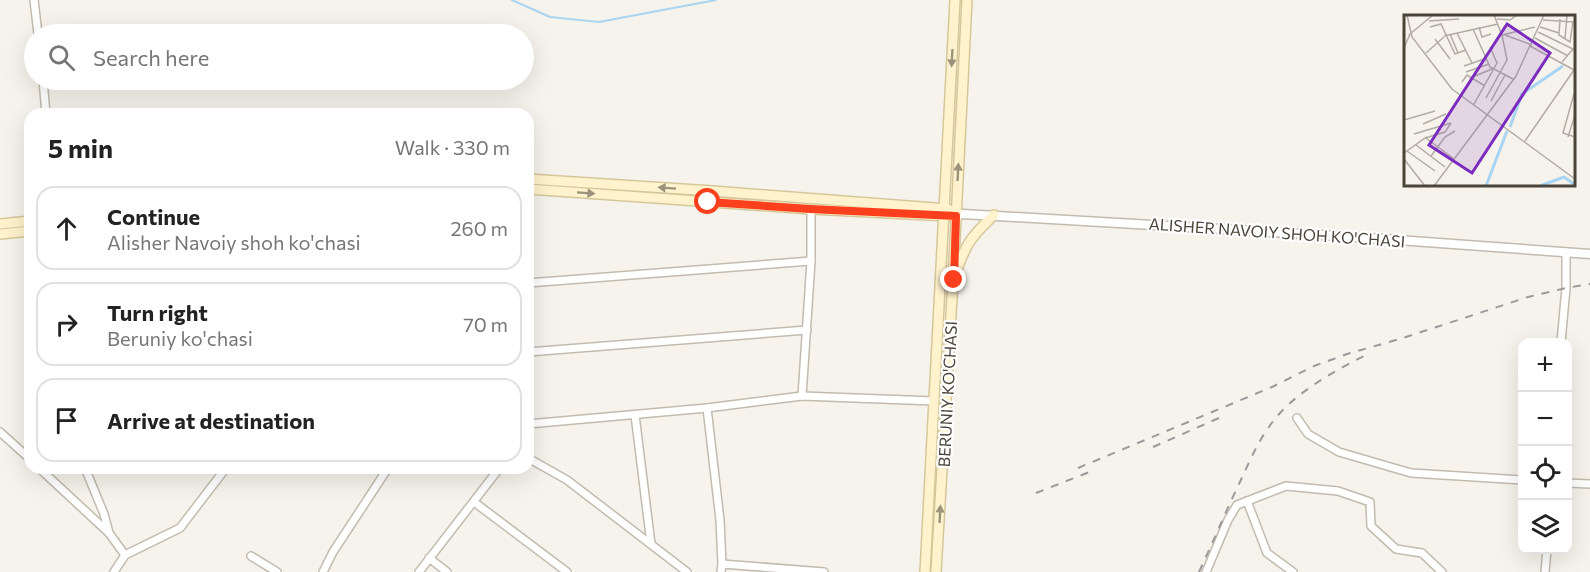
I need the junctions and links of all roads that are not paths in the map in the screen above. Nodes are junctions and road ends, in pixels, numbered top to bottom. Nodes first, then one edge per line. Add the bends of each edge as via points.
1 (34, 0) edge
2 (955, 0) edge
3 (967, 0) edge
4 (37, 24) edge
5 (43, 90) edge
6 (45, 108) edge
7 (534, 179) edge
8 (534, 189) edge
9 (810, 209) junction
10 (944, 212) junction
11 (958, 213) junction
12 (994, 215) junction
13 (24, 222) edge
14 (0, 224) edge
15 (24, 232) edge
16 (0, 234) edge
17 (1566, 252) junction
18 (1590, 254) edge
19 (811, 261) junction
20 (954, 280) junction
21 (534, 283) edge
22 (807, 330) junction
23 (1561, 338) edge
24 (534, 352) edge
25 (802, 396) junction
26 (934, 401) junction
27 (706, 408) junction
28 (634, 415) junction
29 (1297, 418) dead end
30 (534, 423) edge
31 (0, 432) edge
32 (24, 454) edge
33 (534, 461) edge
34 (45, 474) edge
35 (87, 474) edge
36 (218, 474) edge
37 (384, 474) edge
38 (495, 474) edge
39 (1518, 480) edge
40 (1572, 483) edge
41 (1590, 484) edge
42 (1247, 501) junction
43 (474, 502) junction
44 (109, 533) junction
45 (651, 544) junction
46 (1546, 554) edge
47 (125, 555) junction
48 (250, 556) dead end
49 (429, 558) junction
50 (722, 568) edge
51 (275, 571) edge
52 (114, 572) edge
53 (323, 572) edge
54 (419, 572) edge
55 (447, 572) edge
56 (567, 572) edge
57 (687, 572) edge
58 (824, 572) edge
59 (925, 572) edge
60 (936, 572) edge
61 (1206, 572) edge
62 (1293, 572) edge
63 (1442, 572) edge
64 (1545, 572) edge

1 - 4 street
2 -> 10 main road, BERUNIY KO'CHASI
11 -> 3 main road, BERUNIY KO'CHASI
5 - 6 street
10 -> 7 main road, ALISHER NAVOIY SHOH KO'CHASI
8 -> 9 main road, ALISHER NAVOIY SHOH KO'CHASI
9 - 10 main road, ALISHER NAVOIY SHOH KO'CHASI
9 - 19 street
10 - 11 main road, ALISHER NAVOIY SHOH KO'CHASI
10 - 26 main road, BERUNIY KO'CHASI
11 - 12 street, ALISHER NAVOIY SHOH KO'CHASI
11 - 20 main road, BERUNIY KO'CHASI
12 - 17 street, ALISHER NAVOIY SHOH KO'CHASI
12 - 20 main road via 970,239
13 - 14 main road
15 - 16 main road
17 - 18 street, ALISHER NAVOIY SHOH KO'CHASI
17 - 23 street
19 - 21 street
19 - 22 street
60 -> 20 main road, BERUNIY KO'CHASI
22 - 24 street
22 - 25 street
25 - 26 street
25 - 27 street
26 - 59 main road, BERUNIY KO'CHASI
27 - 28 street
27 - 50 street
28 - 30 street
28 - 45 street
29 - 39 street via 1308,434 1339,452 1411,473
31 - 32 street
33 - 45 street via 567,480
34 - 44 street
35 - 44 street
36 - 47 street via 180,528
37 - 53 street
38 - 43 street
40 - 41 street
42 - 61 street via 1237,505 1228,520
42 - 62 street via 1267,553
42 - 63 street via 1286,486 1338,491 1370,502 1371,526 1396,549 1422,553
43 - 49 street
43 - 56 street
44 - 47 street
45 - 57 street
46 - 64 street
47 - 52 street
48 - 51 street
49 - 54 street
49 - 55 street
50 - 58 street

